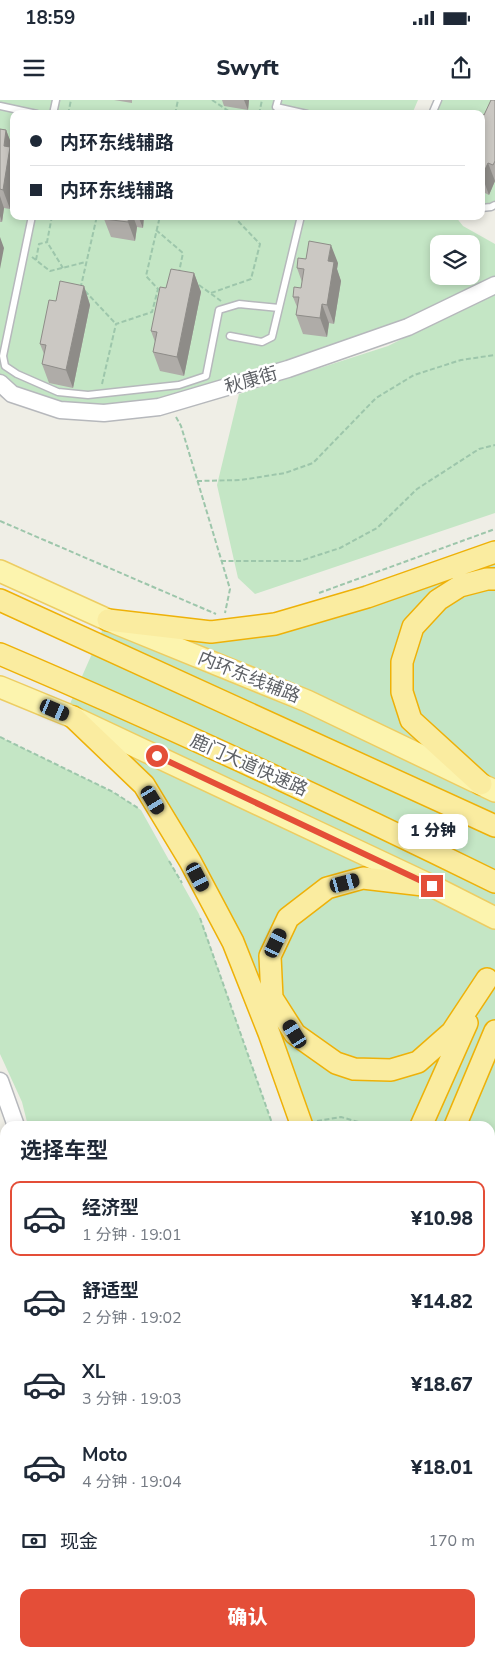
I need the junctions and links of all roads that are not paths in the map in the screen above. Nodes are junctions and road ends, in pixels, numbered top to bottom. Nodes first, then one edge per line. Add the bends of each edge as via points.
1 (278, 100) edge
2 (0, 106) edge
3 (18, 110) edge
4 (289, 110) edge
5 (31, 220) edge
6 (300, 220) edge
7 (495, 285) edge
8 (279, 308) junction
9 (230, 336) dead end
10 (0, 383) edge
11 (495, 552) edge
12 (0, 571) edge
13 (495, 579) edge
14 (0, 600) edge
15 (108, 620) junction
16 (0, 654) edge
17 (1, 689) edge
18 (73, 717) junction
19 (488, 788) edge
20 (495, 826) edge
21 (495, 882) edge
22 (432, 886) junction
23 (495, 918) edge
24 (491, 970) edge
25 (495, 1031) edge
26 (0, 1081) edge
27 (14, 1121) edge
28 (308, 1121) edge
29 (423, 1121) edge
30 (457, 1121) edge

1 - 4 lane via 276,107
2 - 3 lane
5 - 8 lane via 3,356 5,366 17,374 58,392 88,395 179,385 206,376 219,310 239,304
6 - 8 lane
7 - 10 street, 秋康街 via 408,327 288,369 159,407 104,413 60,410 12,394
8 - 9 lane via 272,337 262,342
11 - 15 highway via 368,597 275,624 211,632
12 - 15 main road, 内环东线辅路
13 - 19 highway via 460,586 438,600 413,627 402,662 402,692 411,720
14 - 20 highway
15 - 19 main road, 内环东线辅路 via 307,701
16 - 21 highway, 鹿门大道快速路 via 297,786
17 - 18 main road
18 - 22 main road
18 - 28 highway via 144,785 190,860 233,942
22 - 23 main road
22 - 24 highway via 363,878 327,888 288,918 270,956 272,998 295,1034 336,1063 354,1069 391,1070 418,1062 452,1032
24 - 29 highway
25 - 30 highway
26 - 27 street

